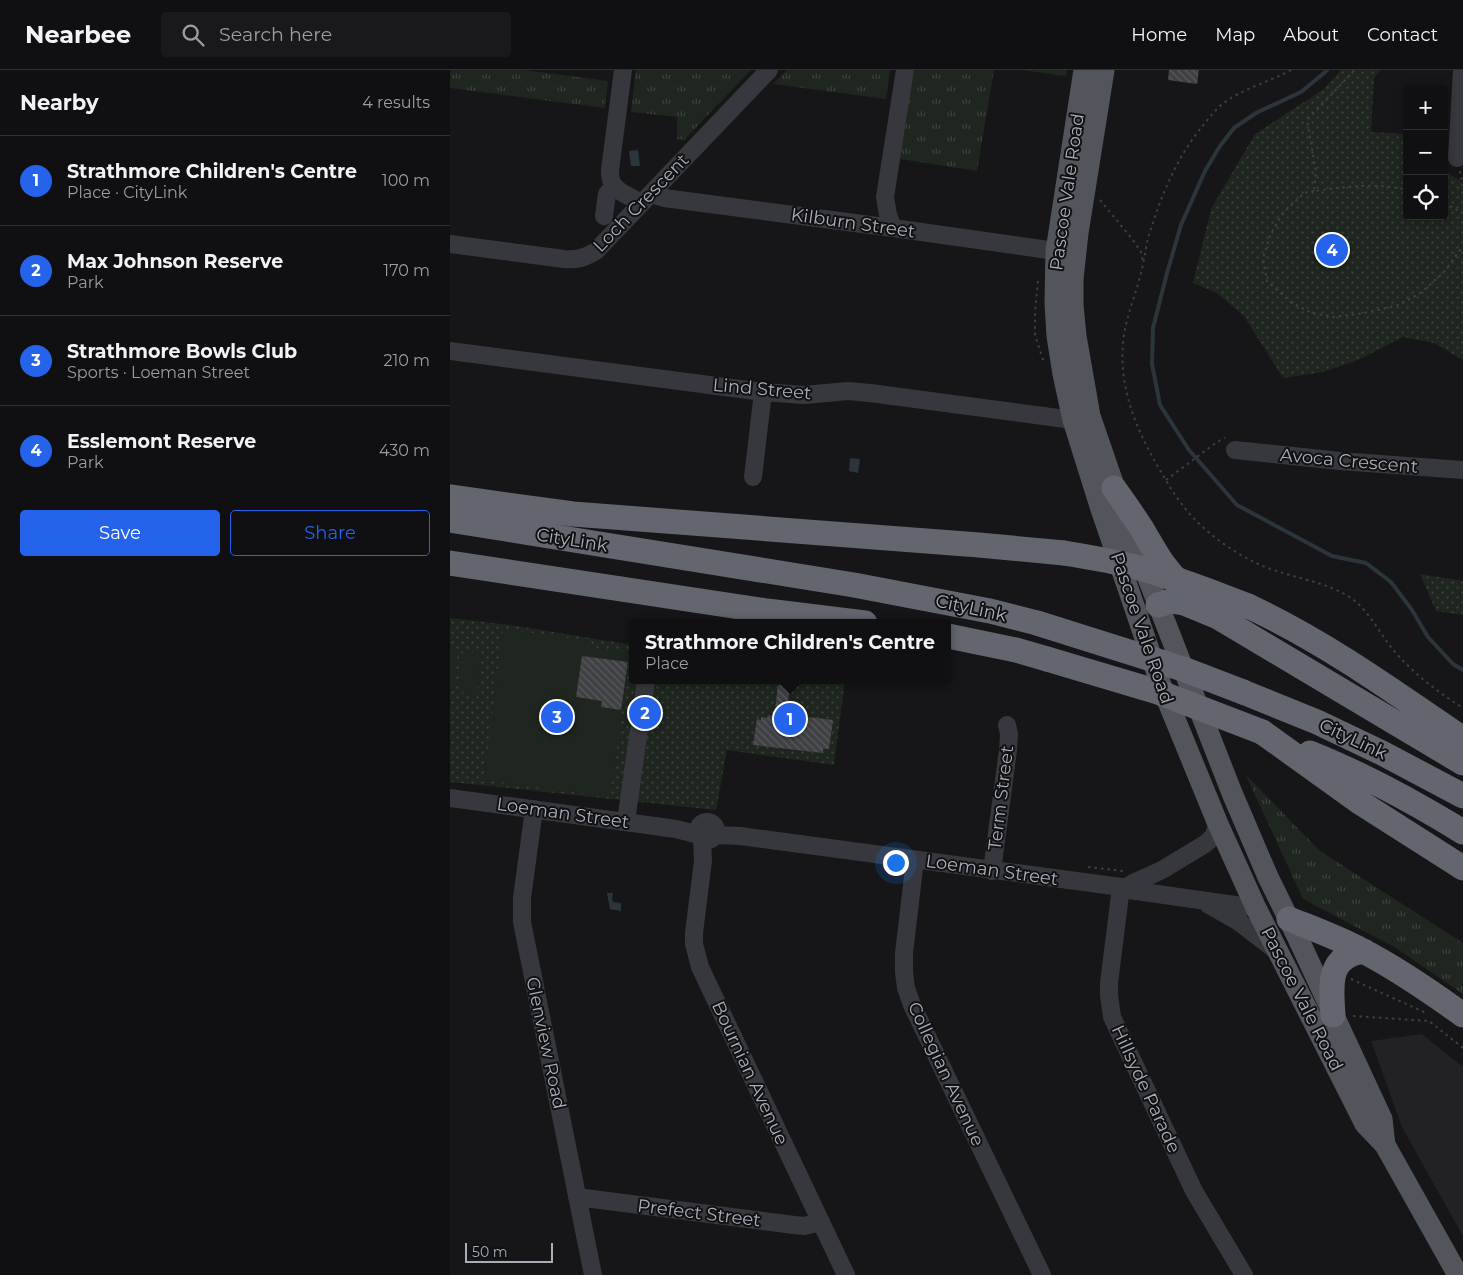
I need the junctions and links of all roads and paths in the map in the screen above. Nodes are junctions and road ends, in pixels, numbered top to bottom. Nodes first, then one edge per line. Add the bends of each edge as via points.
1 (623, 70) edge
2 (769, 70) edge
3 (905, 70) edge
4 (1084, 70) edge
5 (1104, 70) edge
6 (1291, 70) edge
7 (1354, 70) edge
8 (1462, 70) edge
9 (1457, 158) dead end
10 (614, 186) junction
11 (1403, 189) edge
12 (1314, 191) junction
13 (646, 198) junction
14 (1098, 198) dead end
15 (1448, 205) edge
16 (1463, 213) edge
17 (604, 216) dead end
18 (893, 228) junction
19 (450, 244) edge
20 (1463, 246) edge
21 (1056, 251) junction
22 (1143, 266) junction
23 (450, 351) edge
24 (763, 392) junction
25 (1073, 420) junction
26 (1217, 442) dead end
27 (1234, 450) dead end
28 (1463, 470) edge
29 (753, 477) dead end
30 (1166, 480) junction
31 (1114, 488) junction
32 (450, 497) edge
33 (450, 520) edge
34 (450, 562) edge
35 (1158, 605) junction
36 (1218, 618) junction
37 (832, 619) edge
38 (1140, 626) junction
39 (951, 637) edge
40 (645, 684) edge
41 (1463, 708) edge
42 (1007, 724) dead end
43 (1262, 732) junction
44 (1463, 739) edge
45 (1463, 763) edge
46 (1463, 796) edge
47 (450, 798) edge
48 (534, 809) junction
49 (626, 821) junction
50 (1218, 824) junction
51 (1463, 832) edge
52 (707, 834) junction
53 (915, 860) junction
54 (1081, 866) dead end
55 (1463, 868) edge
56 (992, 871) junction
57 (1125, 882) junction
58 (1203, 901) junction
59 (1256, 908) junction
60 (1289, 919) junction
61 (1364, 951) junction
62 (1279, 953) junction
63 (1335, 971) junction
64 (1427, 1013) dead end
65 (1463, 1015) edge
66 (1343, 1016) junction
67 (1463, 1048) edge
68 (1385, 1145) junction
69 (577, 1196) junction
70 (821, 1222) junction
71 (593, 1275) edge
72 (846, 1275) edge
73 (1042, 1275) edge
74 (1244, 1275) edge
75 (1458, 1275) edge

1 - 10 street via 610,170
2 - 13 street, Loch Crescent
3 - 18 street via 886,197
4 - 21 main road, Pascoe Vale Road
5 - 31 main road, Pascoe Vale Road via 1078,233 1073,305 1090,416
6 - 22 path via 1229,100 1193,138 1181,155 1159,205
7 - 12 path via 1307,120 1316,172
8 - 9 street
10 - 13 street, Kilburn Street
10 - 17 street via 607,194
11 - 12 path via 1362,185
12 - 20 path via 1304,193 1284,212 1271,233 1263,258 1267,281 1292,304 1312,313 1334,318 1399,305 1422,292 1444,272
13 - 18 street, Kilburn Street
13 - 19 street, Loch Crescent via 596,251 576,260
14 - 22 path via 1134,240 1141,252
15 - 16 path
18 - 21 street, Kilburn Street
21 - 25 main road, Pascoe Vale Road via 1057,336
22 - 30 path via 1126,324 1122,358 1124,378 1137,428
23 - 24 street, Lind Street
24 - 25 street, Lind Street via 804,395 848,391
24 - 29 street
25 - 38 main road, Pascoe Vale Road
26 - 30 path
27 - 28 street, Avoca Crescent via 1340,462
30 - 41 path via 1189,513 1252,561 1348,596 1372,618 1394,651 1412,670
31 - 35 main road, Pascoe Vale Road
31 - 36 highway via 1170,574
32 - 44 highway, bridge via 573,514 988,546 1064,554 1140,568 1248,606 1279,621 1357,666
33 - 46 highway, CityLink, bridge via 854,585 1038,623 1183,669 1317,722 1382,752
34 - 37 highway
35 - 36 highway via 1171,601 1184,603
35 - 38 main road
35 - 60 main road, Pascoe Vale Road via 1232,793
36 - 45 highway
38 - 50 main road, Pascoe Vale Road via 1160,685
39 - 43 highway, CityLink, bridge via 1016,650 1102,674
40 - 49 street
42 - 56 street, Term Street via 1008,750
43 - 51 highway, CityLink via 1372,782
43 - 55 highway via 1361,803
47 - 48 street, Loeman Street
48 - 49 street, Loeman Street
48 - 69 street, Glenview Road via 522,922
49 - 52 street, Loeman Street
50 - 57 street via 1213,837 1205,844 1162,870 1133,883
50 - 59 main road, Pascoe Vale Road
52 - 53 street, Loeman Street
52 - 70 street, Bournian Avenue via 694,933 700,967
53 - 56 street, Loeman Street
53 - 73 street, Collegian Avenue via 904,953 906,988
54 - 57 path
56 - 57 street, Loeman Street
57 - 58 street, Loeman Street via 1129,890
57 - 74 street, Hillsyde Parade via 1109,983 1112,1017 1194,1191
58 - 59 street, Loeman Street
58 - 62 street via 1239,922
59 - 60 main road
59 - 62 main road, Pascoe Vale Road
60 - 61 highway
60 - 66 main road, Pascoe Vale Road
61 - 63 highway via 1346,956
61 - 65 highway
62 - 68 main road, Pascoe Vale Road via 1365,1124
63 - 64 path
63 - 66 highway via 1332,998
66 - 67 path via 1429,1021
66 - 68 main road, Pascoe Vale Road via 1382,1118
68 - 75 main road, Pascoe Vale Road
69 - 70 street, Prefect Street via 794,1225
69 - 71 street, Glenview Road
70 - 72 street, Bournian Avenue

